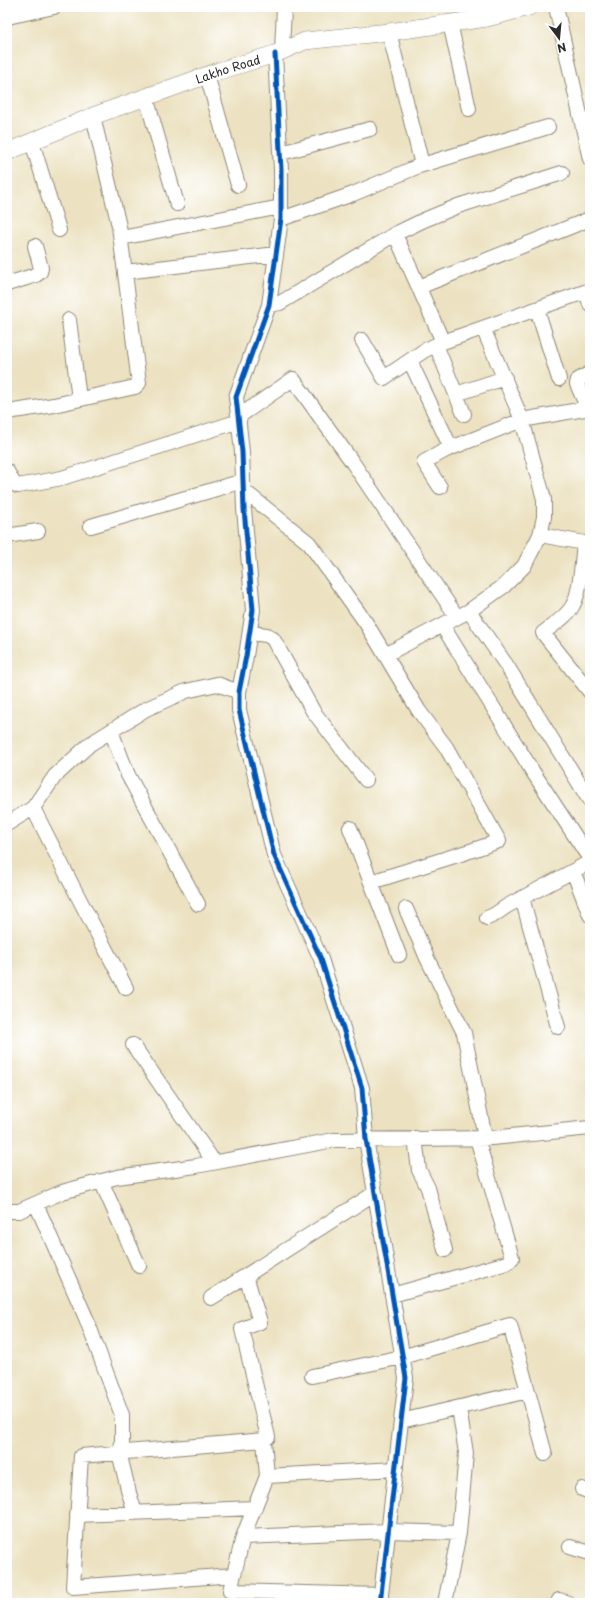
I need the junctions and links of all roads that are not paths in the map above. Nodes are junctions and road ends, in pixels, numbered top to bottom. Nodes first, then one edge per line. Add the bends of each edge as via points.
1 (54, 7) edge
2 (284, 7) edge
3 (529, 7) edge
4 (556, 7) edge
5 (12, 16) dead end
6 (450, 23) junction
7 (389, 32) junction
8 (278, 52) junction
9 (207, 75) junction
10 (146, 97) junction
11 (469, 109) dead end
12 (93, 116) junction
13 (548, 127) dead end
14 (370, 129) dead end
15 (32, 142) junction
16 (7, 152) edge
17 (281, 153) junction
18 (590, 159) edge
19 (422, 165) junction
20 (562, 173) dead end
21 (238, 185) dead end
22 (177, 204) dead end
23 (281, 213) junction
24 (590, 219) edge
25 (59, 230) dead end
26 (394, 234) junction
27 (121, 238) junction
28 (35, 246) dead end
29 (276, 254) junction
30 (125, 272) junction
31 (7, 284) edge
32 (418, 287) junction
33 (589, 295) edge
34 (269, 305) junction
35 (537, 309) junction
36 (69, 320) dead end
37 (483, 328) junction
38 (362, 340) dead end
39 (440, 343) junction
40 (410, 361) junction
41 (590, 373) edge
42 (505, 378) junction
43 (559, 379) dead end
44 (456, 394) junction
45 (79, 399) junction
46 (589, 408) edge
47 (7, 412) edge
48 (464, 414) dead end
49 (239, 419) junction
50 (522, 420) junction
51 (451, 448) junction
52 (7, 471) edge
53 (243, 486) junction
54 (440, 487) dead end
55 (91, 526) dead end
56 (38, 531) dead end
57 (540, 535) junction
58 (7, 536) edge
59 (587, 543) edge
60 (463, 614) junction
61 (442, 625) junction
62 (250, 632) junction
63 (385, 655) junction
64 (239, 692) junction
65 (590, 692) edge
66 (111, 731) junction
67 (366, 780) dead end
68 (590, 801) edge
69 (33, 808) junction
70 (7, 824) edge
71 (350, 828) dead end
72 (590, 860) edge
73 (573, 872) junction
74 (371, 882) junction
75 (522, 898) junction
76 (198, 904) dead end
77 (406, 909) dead end
78 (590, 915) edge
79 (487, 918) dead end
80 (400, 955) dead end
81 (126, 988) dead end
82 (558, 1027) dead end
83 (133, 1045) dead end
84 (590, 1128) edge
85 (415, 1138) junction
86 (481, 1138) junction
87 (366, 1139) junction
88 (214, 1162) junction
89 (101, 1181) junction
90 (375, 1193) junction
91 (36, 1204) junction
92 (7, 1211) edge
93 (445, 1250) dead end
94 (139, 1266) dead end
95 (246, 1276) junction
96 (392, 1295) junction
97 (211, 1298) dead end
98 (402, 1357) junction
99 (312, 1376) dead end
100 (528, 1391) junction
101 (459, 1408) junction
102 (401, 1422) junction
103 (264, 1440) junction
104 (119, 1452) junction
105 (545, 1454) dead end
106 (396, 1469) junction
107 (267, 1476) junction
108 (255, 1508) junction
109 (136, 1512) junction
110 (77, 1515) junction
111 (388, 1531) junction
112 (459, 1533) junction
113 (243, 1537) junction
114 (570, 1547) dead end
115 (590, 1553) edge
116 (234, 1575) junction
117 (380, 1599) edge
118 (445, 1603) edge

1 - 5 street
2 - 8 street
3 - 6 street, Lakho Road via 487,18
4 - 18 street
6 - 7 street, Lakho Road
6 - 11 street
7 - 8 street, Lakho Road via 305,41
7 - 19 street
8 - 9 street, Lakho Road
8 - 17 street
9 - 10 street, Lakho Road
9 - 21 street
10 - 12 street, Lakho Road
10 - 22 street
12 - 15 street, Lakho Road
12 - 27 street
13 - 19 street
14 - 17 street
15 - 16 street, Lakho Road
15 - 25 street
17 - 23 street
19 - 23 street via 353,194
20 - 26 street via 458,206
23 - 27 street
23 - 29 street
24 - 32 street
26 - 32 street
26 - 34 street via 280,303
27 - 30 street
28 - 31 street via 40,272 36,276
29 - 30 street
29 - 34 street
30 - 45 street via 139,383 135,387
32 - 39 street
33 - 35 street
34 - 49 street via 236,397
35 - 37 street
35 - 43 street
36 - 45 street
37 - 39 street
37 - 42 street
38 - 40 street via 384,378
39 - 40 street
39 - 44 street
40 - 51 street
41 - 46 street via 578,380 577,384
42 - 44 street
42 - 50 street
44 - 48 street
45 - 47 street
46 - 50 street
49 - 52 street via 62,478 18,486 14,484
49 - 53 street
49 - 60 street via 293,379
50 - 51 street
50 - 57 street via 544,499
51 - 54 street via 424,462
53 - 55 street
53 - 62 street via 253,610
53 - 63 street via 309,543 366,623
56 - 58 street
57 - 59 street
57 - 60 street via 524,566 504,586
59 - 65 street via 573,605 562,618 543,632
60 - 61 street
60 - 68 street via 512,673
61 - 63 street
61 - 72 street
62 - 64 street
62 - 67 street via 267,635 273,639 313,711
63 - 74 street via 419,711 446,747 499,841
64 - 66 street via 217,684 186,690 146,709
64 - 87 street via 239,710 274,855 321,959 362,1088
66 - 69 street via 90,744 55,776
66 - 76 street via 128,775
69 - 70 street
69 - 81 street
71 - 74 street
72 - 73 street
73 - 75 street
73 - 78 street
74 - 80 street
75 - 79 street
75 - 82 street
77 - 86 street via 464,1034
83 - 88 street
84 - 86 street
85 - 86 street
85 - 87 street
85 - 93 street via 419,1170 428,1188
86 - 96 street via 512,1258 507,1263
87 - 88 street via 334,1140
87 - 90 street
88 - 89 street
89 - 91 street via 62,1192
89 - 94 street
90 - 95 street
90 - 96 street
91 - 92 street via 19,1212
91 - 104 street via 86,1318 122,1415 122,1444
95 - 97 street
95 - 103 street via 260,1322 242,1329 268,1437
96 - 98 street
98 - 99 street
98 - 100 street via 510,1325
98 - 102 street via 406,1378
100 - 101 street
100 - 105 street
101 - 102 street
101 - 112 street via 466,1453
102 - 106 street
103 - 104 street
103 - 107 street
104 - 109 street
104 - 110 street via 81,1456
106 - 107 street
106 - 111 street
107 - 108 street
108 - 109 street
108 - 113 street
109 - 110 street
110 - 116 street via 73,1587
111 - 112 street
111 - 113 street
111 - 117 street
112 - 118 street
113 - 116 street
114 - 115 street
116 - 117 street via 230,1591

